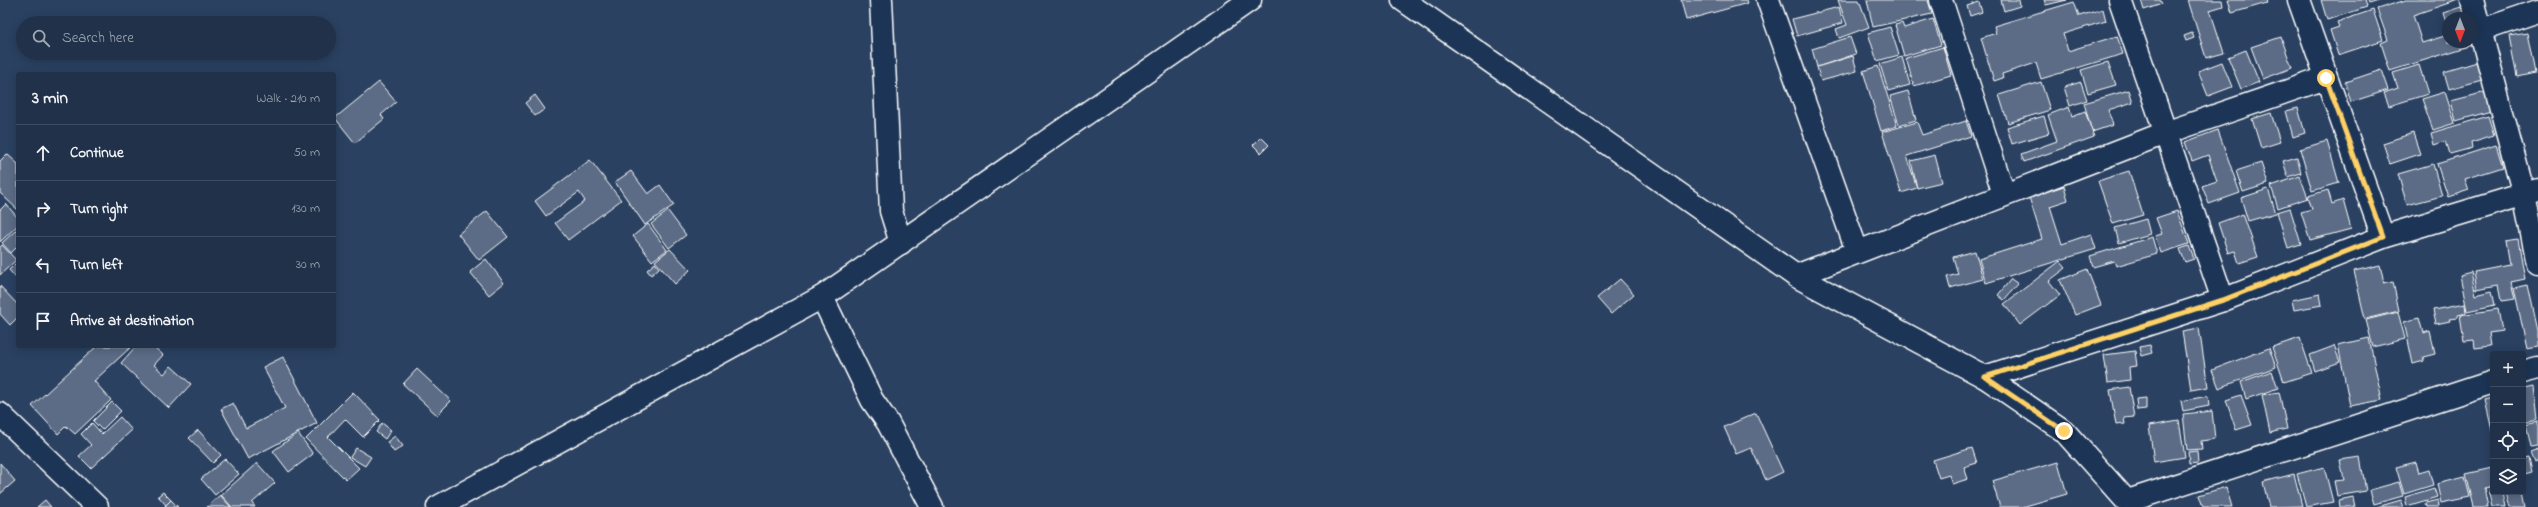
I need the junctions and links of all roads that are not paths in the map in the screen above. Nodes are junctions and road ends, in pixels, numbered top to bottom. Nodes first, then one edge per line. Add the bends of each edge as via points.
1 (881, 0) edge
2 (1250, 0) edge
3 (1404, 0) edge
4 (1768, 0) edge
5 (1942, 0) edge
6 (2120, 0) edge
7 (2299, 0) edge
8 (2472, 0) edge
9 (2538, 10) edge
10 (2482, 30) junction
11 (2326, 78) junction
12 (2165, 133) junction
13 (2531, 192) edge
14 (2004, 194) junction
15 (2383, 237) junction
16 (901, 243) junction
17 (1857, 251) junction
18 (2538, 263) edge
19 (1796, 276) junction
20 (822, 297) junction
21 (2223, 300) junction
22 (2538, 368) edge
23 (2526, 371) edge
24 (1985, 377) junction
25 (2490, 383) edge
26 (0, 414) edge
27 (2130, 504) edge
28 (97, 507) edge
29 (438, 507) edge
30 (932, 507) edge

1 - 16 street via 891,211
2 - 16 street
3 - 19 street
4 - 17 street
5 - 14 street
6 - 12 street
7 - 11 street
8 - 10 street
9 - 10 street
10 - 13 street
11 - 12 street
11 - 15 street
12 - 14 street
12 - 21 street
13 - 15 street
13 - 18 street
14 - 17 street
15 - 21 street
16 - 20 street
17 - 19 street
19 - 24 street
20 - 29 street
20 - 30 street via 872,400 888,423
21 - 24 street
22 - 23 street
24 - 27 street via 2064,431
25 - 27 street
26 - 28 street

